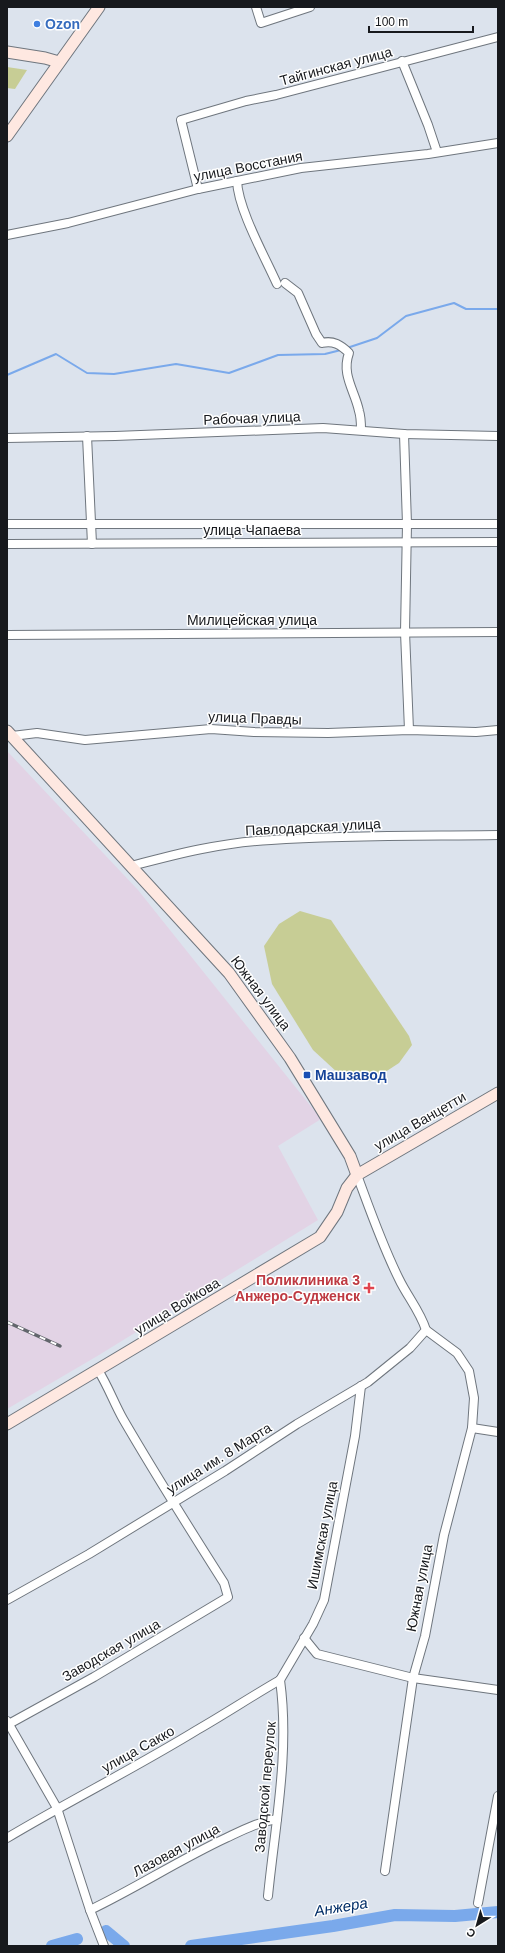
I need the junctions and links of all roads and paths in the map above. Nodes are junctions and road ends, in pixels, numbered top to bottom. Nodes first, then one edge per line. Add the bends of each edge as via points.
1 (99, 7) edge
2 (256, 7) edge
3 (310, 7) edge
4 (498, 37) edge
5 (7, 52) edge
6 (402, 61) junction
7 (59, 62) junction
8 (7, 136) edge
9 (498, 143) edge
10 (437, 152) junction
11 (237, 181) junction
12 (198, 189) junction
13 (7, 235) edge
14 (361, 430) junction
15 (404, 434) junction
16 (87, 436) junction
17 (498, 436) edge
18 (7, 438) edge
19 (7, 524) edge
20 (91, 524) junction
21 (407, 524) junction
22 (498, 524) edge
23 (406, 542) junction
24 (498, 542) edge
25 (7, 544) edge
26 (92, 544) junction
27 (405, 632) junction
28 (498, 632) edge
29 (7, 634) edge
30 (409, 730) junction
31 (498, 730) edge
32 (9, 733) edge
33 (498, 835) edge
34 (131, 866) junction
35 (498, 1093) edge
36 (357, 1175) junction
37 (426, 1330) junction
38 (98, 1370) junction
39 (361, 1386) junction
40 (7, 1424) edge
41 (472, 1428) junction
42 (498, 1432) edge
43 (174, 1502) junction
44 (7, 1600) edge
45 (304, 1638) junction
46 (413, 1678) junction
47 (280, 1680) junction
48 (498, 1690) edge
49 (8, 1723) edge
50 (498, 1796) edge
51 (57, 1808) junction
52 (277, 1819) junction
53 (7, 1838) edge
54 (384, 1871) dead end
55 (268, 1896) dead end
56 (478, 1903) dead end
57 (90, 1910) junction
58 (104, 1946) edge

1 - 7 street
2 - 3 street via 261,23
4 - 6 street, Тайгинская улица
5 - 7 street
6 - 10 street
6 - 12 street, Тайгинская улица via 181,120
7 - 8 street
9 - 10 street, улица Восстания
10 - 11 street, улица Восстания via 301,168
11 - 12 street, улица Восстания
11 - 14 street via 252,230 281,283 298,293 322,343 330,341 343,346 349,353 346,363 349,386 359,410
12 - 13 street, улица Восстания via 68,223
14 - 15 street, Рабочая улица
14 - 16 street, Рабочая улица via 323,428
15 - 17 street, Рабочая улица
15 - 21 street
16 - 18 street, Рабочая улица
16 - 20 street
19 - 20 street, улица Чапаева
20 - 21 street, улица Чапаева
20 - 26 street
21 - 22 street, улица Чапаева
21 - 23 street
23 - 24 street, улица Чапаева
23 - 26 street, улица Чапаева
23 - 27 street
25 - 26 street, улица Чапаева
27 - 28 street, Милицейская улица
27 - 29 street, Милицейская улица
27 - 30 street
30 - 31 street, улица Правды
30 - 32 street, улица Правды via 328,733 210,729 85,740 37,733
32 - 34 street, Южная улица
33 - 34 street, Павлодарская улица via 270,840 206,848
34 - 36 street, Южная улица via 229,972 290,1058 350,1156
35 - 36 street, улица Ванцетти
36 - 37 street, Южная улица via 385,1250 399,1280 423,1319
36 - 38 street, улица Войкова via 320,1237
37 - 39 street, улица им. 8 Марта via 410,1348
37 - 41 street, Южная улица via 457,1353 469,1370 474,1398
38 - 40 street, улица Войкова
38 - 43 street via 116,1407
39 - 43 street, улица им. 8 Марта
39 - 45 street, Ишимская улица via 355,1436 324,1600
41 - 42 street
41 - 46 street, Южная улица via 444,1535 425,1636
43 - 44 street, улица им. 8 Марта
43 - 49 street, Заводская улица via 224,1583 228,1597 94,1677
45 - 46 street via 317,1654
45 - 47 street, Ишимская улица
46 - 48 street
46 - 54 street, Южная улица
47 - 51 street, улица Сакко via 198,1730
47 - 52 street, Заводской переулок via 284,1706
49 - 51 street
50 - 56 street
51 - 53 street, улица Сакко
51 - 57 street
52 - 55 street, Заводской переулок
52 - 57 street, Лазовая улица via 261,1821 192,1854
57 - 58 street

